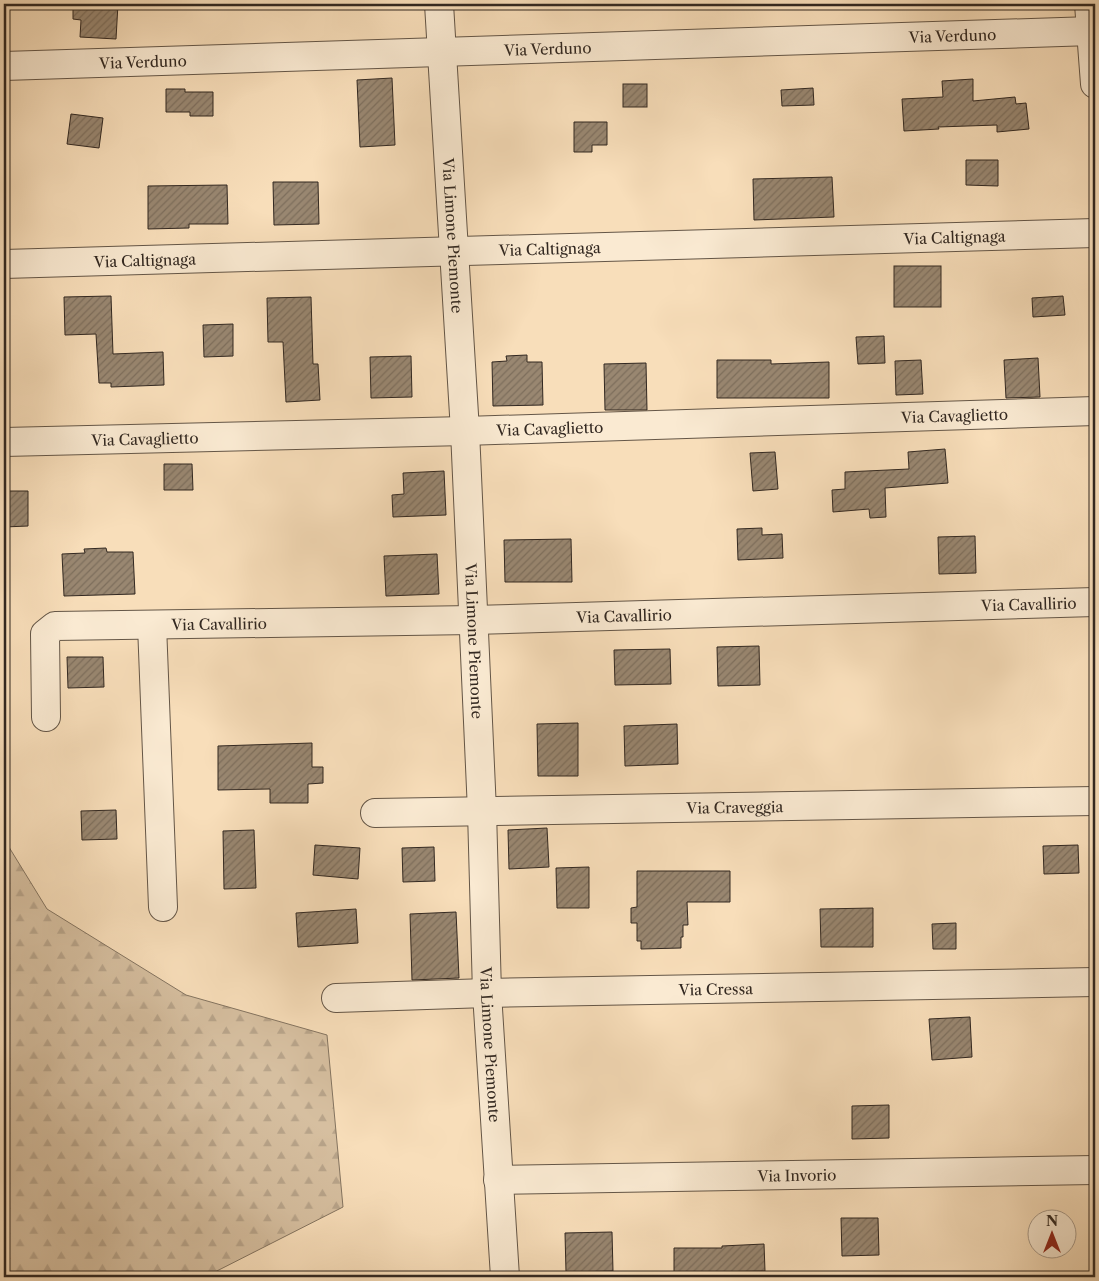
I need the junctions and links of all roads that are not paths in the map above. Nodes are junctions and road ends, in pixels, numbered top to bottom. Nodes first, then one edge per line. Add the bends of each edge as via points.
1 (439, 4) edge
2 (1089, 4) edge
3 (1092, 31) junction
4 (441, 53) junction
5 (4, 66) edge
6 (1095, 84) edge
7 (1095, 233) edge
8 (454, 252) junction
9 (4, 264) edge
10 (1095, 411) edge
11 (465, 431) junction
12 (4, 442) edge
13 (1095, 602) edge
14 (474, 620) junction
15 (152, 625) junction
16 (46, 717) dead end
17 (1095, 801) edge
18 (482, 811) junction
19 (375, 813) dead end
20 (164, 907) dead end
21 (1095, 982) edge
22 (487, 993) junction
23 (336, 998) dead end
24 (1095, 1170) edge
25 (498, 1180) junction
26 (505, 1277) edge

1 - 4 street, Via Limone Piemonte
2 - 3 street
3 - 4 street, Via Verduno
3 - 6 street
4 - 5 street, Via Verduno
4 - 8 street, Via Limone Piemonte
7 - 8 street, Via Caltignaga
8 - 9 street, Via Caltignaga
8 - 11 street, Via Limone Piemonte
10 - 11 street, Via Cavaglietto
11 - 12 street, Via Cavaglietto
11 - 14 street, Via Limone Piemonte
13 - 14 street, Via Cavallirio
14 - 15 street, Via Cavallirio
14 - 18 street, Via Limone Piemonte
15 - 16 street, Via Cavallirio via 55,626 45,634
15 - 20 street, Via Cavallirio
17 - 18 street, Via Craveggia
18 - 19 street, Via Craveggia
18 - 22 street, Via Limone Piemonte
21 - 22 street, Via Cressa
22 - 23 street, Via Cressa
22 - 25 street, Via Limone Piemonte
24 - 25 street, Via Invorio
25 - 26 street, Via Limone Piemonte

